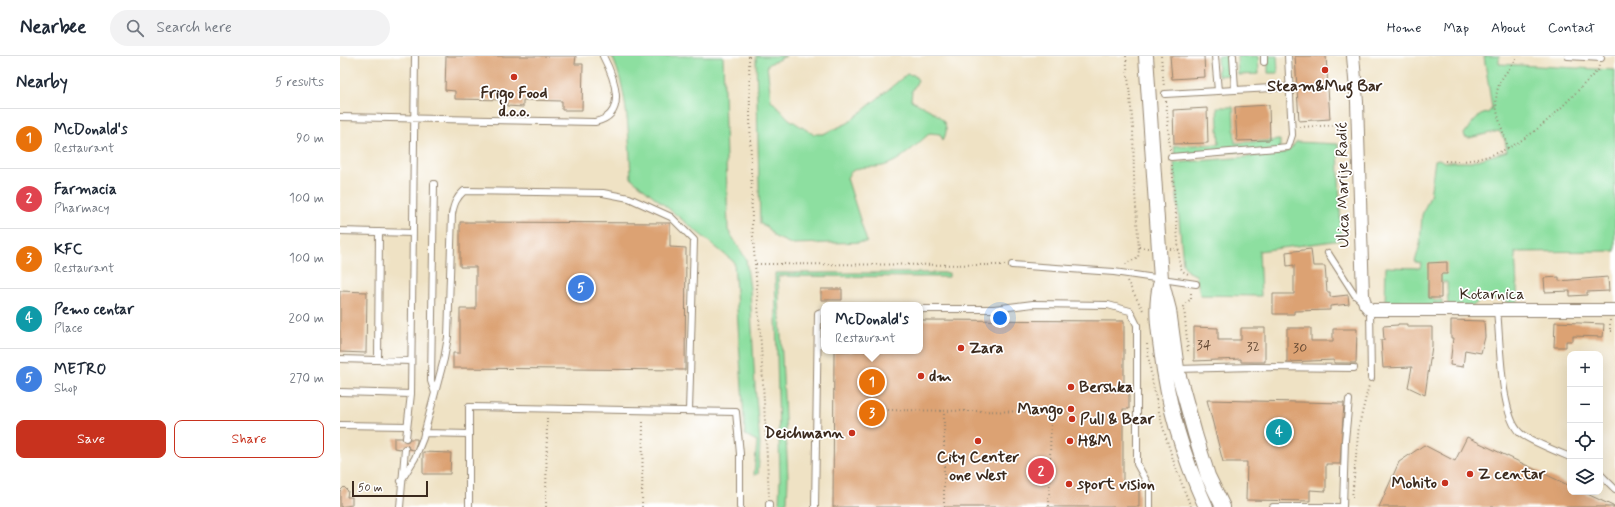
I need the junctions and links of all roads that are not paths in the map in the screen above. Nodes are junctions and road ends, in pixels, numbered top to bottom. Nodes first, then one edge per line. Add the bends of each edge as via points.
1 (415, 56) edge
2 (603, 56) edge
3 (1146, 56) edge
4 (1215, 56) edge
5 (1233, 56) edge
6 (1288, 56) edge
7 (1353, 56) edge
8 (1568, 56) edge
9 (1600, 58) road end
10 (1290, 87) junction
11 (1235, 90) junction
12 (1218, 91) junction
13 (1165, 94) road end
14 (340, 117) edge
15 (414, 119) junction
16 (1171, 157) road end
17 (434, 184) dead end
18 (340, 231) edge
19 (379, 232) junction
20 (413, 233) junction
21 (1328, 253) dead end
22 (1012, 265) road end
23 (1161, 279) junction
24 (1196, 284) dead end
25 (1368, 307) junction
26 (923, 309) edge
27 (1497, 310) junction
28 (821, 312) edge
29 (1613, 313) edge
30 (340, 358) edge
31 (378, 360) junction
32 (411, 361) junction
33 (1354, 368) dead end
34 (1184, 369) junction
35 (1371, 378) road end
36 (340, 392) edge
37 (435, 393) junction
38 (411, 394) junction
39 (1350, 400) dead end
40 (689, 411) junction
41 (340, 425) edge
42 (407, 426) junction
43 (424, 433) junction
44 (469, 434) junction
45 (406, 438) dead end
46 (405, 449) dead end
47 (1567, 456) edge
48 (1603, 477) edge
49 (401, 481) junction
50 (1615, 489) edge
51 (400, 507) edge
52 (469, 507) edge
53 (740, 507) edge
54 (816, 507) edge
55 (1150, 507) edge
56 (1206, 507) edge
57 (1223, 507) edge
58 (1272, 507) edge
59 (1343, 507) edge

1 - 15 lane
2 - 15 lane via 613,74 616,104 604,120 595,122
3 - 23 street
4 - 12 lane
5 - 11 lane
6 - 10 lane
7 - 25 street, Ulica Marije Radić via 1357,102 1362,275
8 - 9 lane
10 - 11 lane
10 - 16 lane via 1292,128 1290,143 1284,148
11 - 12 lane
12 - 13 lane
14 - 15 lane
15 - 20 lane
17 - 37 lane via 430,381
18 - 19 lane
19 - 20 lane
19 - 31 lane
20 - 32 lane
21 - 25 lane via 1355,295
22 - 23 lane via 1114,272
23 - 24 lane
23 - 34 street
23 - 56 street via 1157,305 1167,392 1178,439
25 - 27 street, Kotarnica
25 - 35 lane
26 - 55 lane via 994,309 1033,304 1108,305 1130,311 1137,324 1137,464 1150,488
27 - 29 street, Kotarnica
27 - 47 lane via 1508,414 1520,434
28 - 54 lane via 818,313
30 - 31 lane
31 - 32 lane
32 - 38 lane
33 - 34 lane
34 - 57 street via 1204,462
36 - 38 lane
37 - 40 lane via 448,337 452,214 458,196 464,191 603,193 630,198 671,217 694,240
37 - 43 lane
38 - 42 lane
39 - 59 lane via 1345,440
40 - 44 lane via 469,406
40 - 53 lane via 736,412 740,454
41 - 42 lane
42 - 45 lane
43 - 44 lane
43 - 49 lane via 415,458
44 - 52 lane
46 - 49 lane
48 - 50 lane
49 - 51 lane
58 - 59 lane

